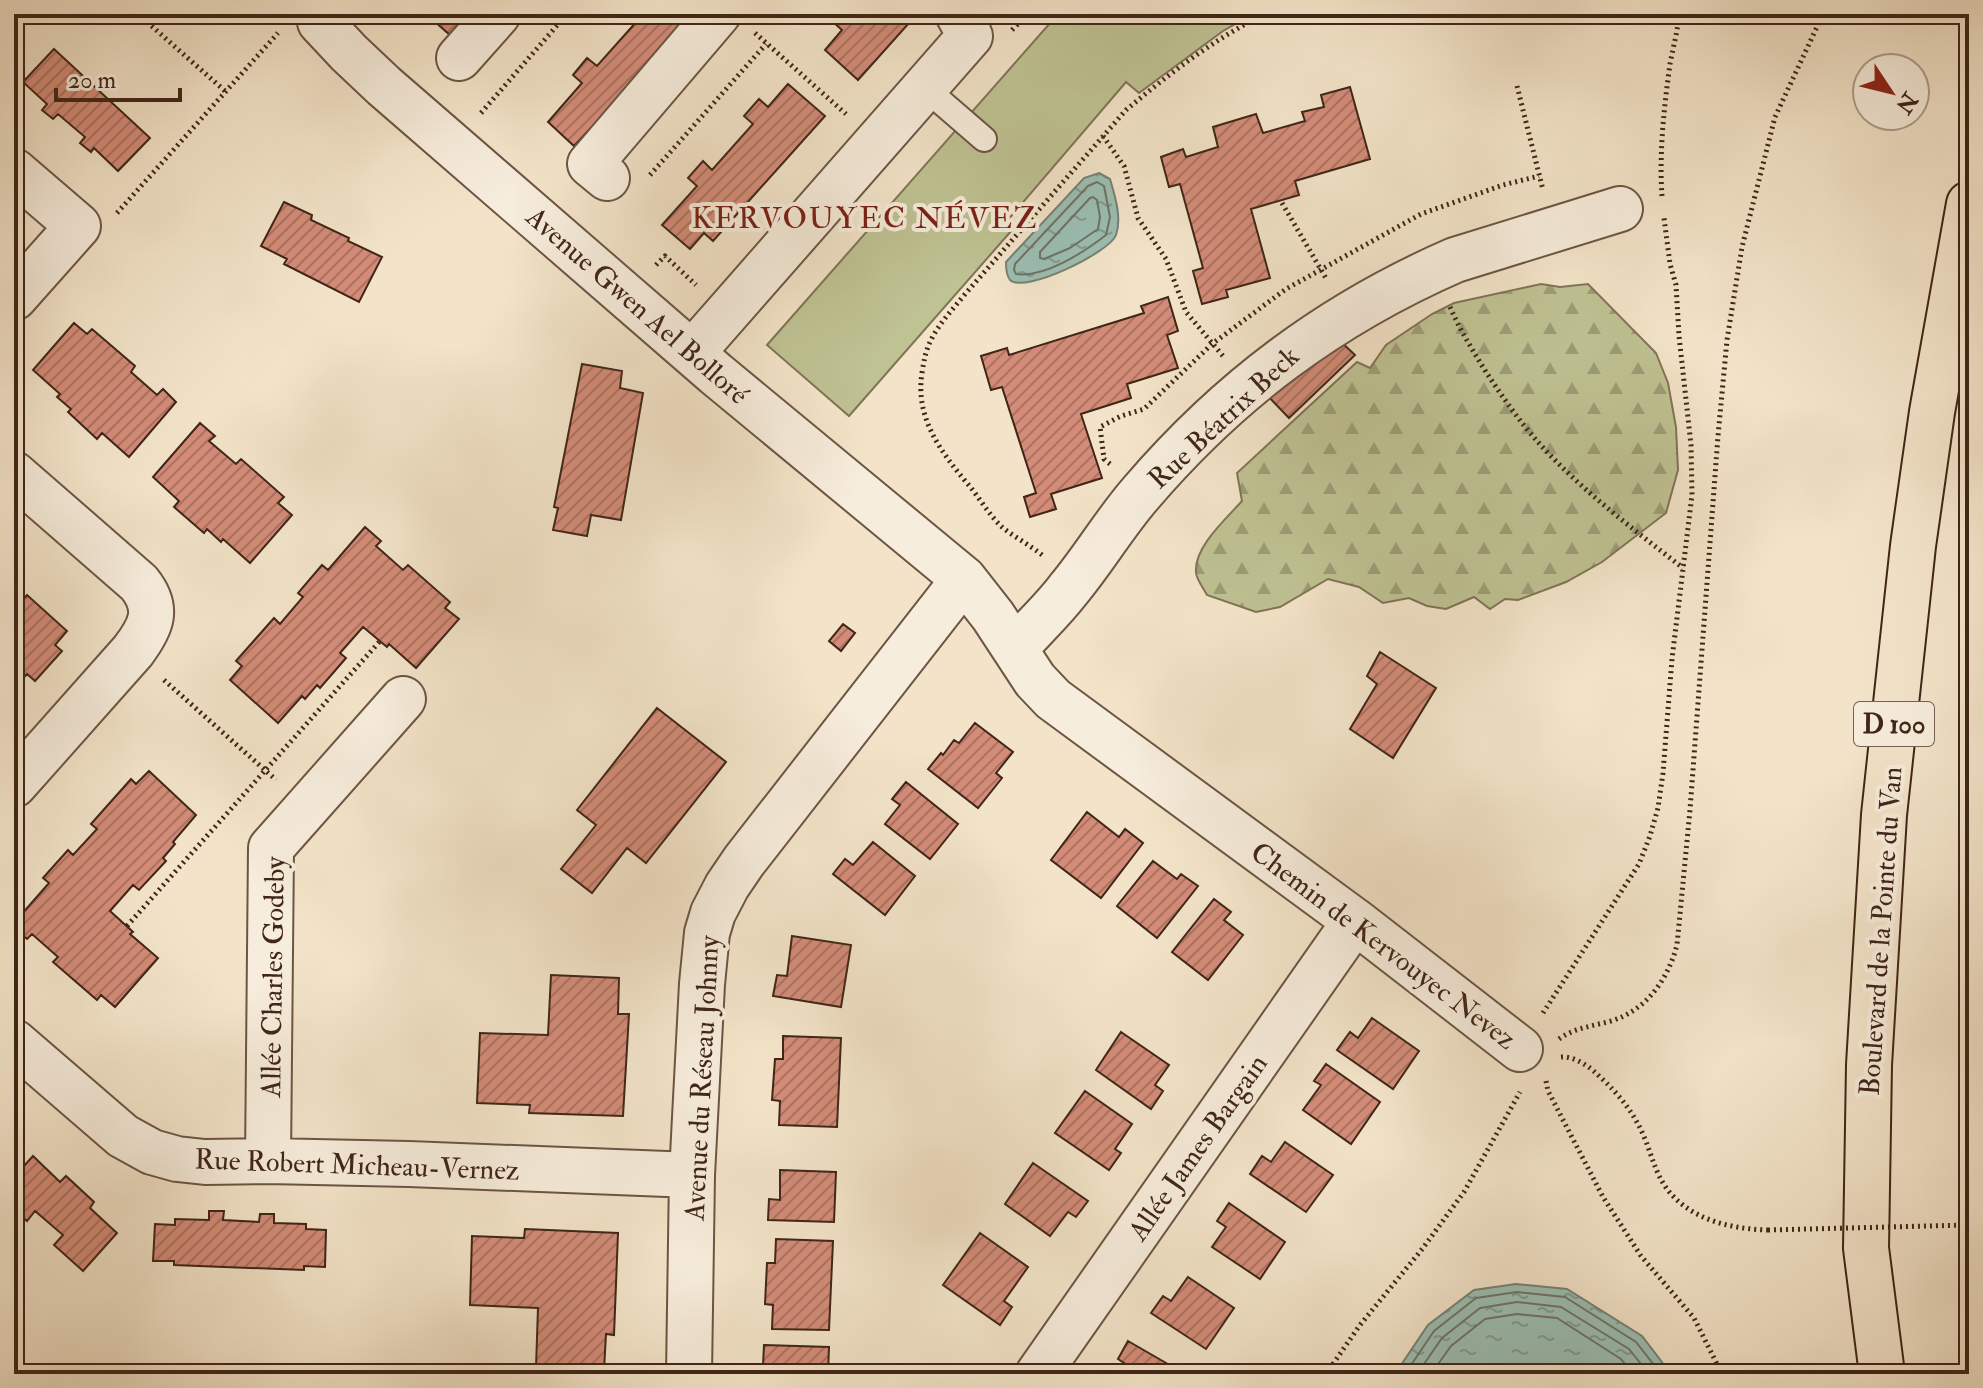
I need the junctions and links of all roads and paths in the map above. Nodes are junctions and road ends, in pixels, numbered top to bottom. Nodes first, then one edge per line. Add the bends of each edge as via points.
1 (28, 14) edge
2 (138, 14) edge
3 (498, 14) edge
4 (567, 14) edge
5 (958, 14) edge
6 (1265, 14) edge
7 (1679, 14) edge
8 (1823, 14) edge
9 (307, 19) edge
10 (731, 19) edge
11 (14, 31) edge
12 (766, 44) junction
13 (459, 58) dead end
14 (1517, 86) dead end
15 (925, 88) junction
16 (225, 91) junction
17 (480, 115) dead end
18 (850, 117) dead end
19 (1103, 136) junction
20 (984, 139) dead end
21 (14, 171) edge
22 (624, 182) joint
23 (1282, 203) dead end
24 (1969, 204) edge
25 (1620, 209) dead end
26 (78, 226) junction
27 (1553, 229) junction
28 (1436, 269) junction
29 (14, 298) edge
30 (1347, 316) junction
31 (692, 353) junction
32 (1248, 386) junction
33 (14, 474) edge
34 (1684, 569) junction
35 (964, 579) junction
36 (1068, 590) junction
37 (380, 641) dead end
38 (1015, 649) junction
39 (133, 651) junction
40 (403, 699) dead end
41 (265, 771) junction
42 (14, 785) edge
43 (306, 808) junction
44 (1355, 921) junction
45 (127, 926) dead end
46 (14, 1042) edge
47 (1529, 1053) junction
48 (268, 1161) junction
49 (692, 1175) junction
50 (1969, 1225) edge
51 (1866, 1248) junction
52 (689, 1374) edge
53 (1038, 1374) edge
54 (1326, 1374) edge
55 (1722, 1374) edge
56 (1871, 1374) edge
57 (1882, 1374) edge

1 - 11 path
2 - 16 path
3 - 13 street
4 - 17 path
5 - 15 street via 970,36
6 - 19 path via 1227,34 1147,92
7 - 34 path via 1661,146 1665,233 1676,285 1691,445
8 - 47 path via 1775,117 1742,247 1727,340 1690,810 1672,963 1660,986 1622,1017 1579,1029
9 - 16 path
9 - 31 street, Avenue Gwen Ael Bolloré
10 - 12 path
10 - 22 street via 590,164
12 - 18 path
12 - 22 path
14 - 27 path
15 - 20 lane
15 - 31 street
16 - 26 path via 118,213
19 - 32 path via 1124,166 1138,218 1166,259 1186,312
19 - 36 path via 944,320 926,351 921,381 926,422 948,460 1001,525 1044,557
21 - 26 street
23 - 30 path
24 - 51 highway, Boulevard de la Pointe du Van / D 100 via 1913,546 1884,815 1869,1065
25 - 27 street, Rue Béatrix Beck
26 - 29 street
27 - 28 street, Rue Béatrix Beck
28 - 30 street, Rue Béatrix Beck
28 - 34 path via 1469,346 1536,440 1608,509
30 - 32 street, Rue Béatrix Beck
31 - 35 street, Avenue Gwen Ael Bolloré
32 - 36 street, Rue Béatrix Beck via 1140,493
33 - 39 street via 147,593 148,631
34 - 47 path via 1663,773 1650,836 1639,864
35 - 38 street, Chemin de Kervouyec Nevez
35 - 49 street, Avenue du Réseau Johnny via 744,861 713,913 702,984
36 - 38 street, Rue Béatrix Beck
37 - 41 path
38 - 44 street, Chemin de Kervouyec Nevez via 1053,699
39 - 41 path
39 - 42 street
40 - 43 street, Allée Charles Godeby
41 - 43 path
41 - 45 path
43 - 48 street, Allée Charles Godeby via 271,848
44 - 47 street, Chemin de Kervouyec Nevez
44 - 53 street, Allée James Bargain
46 - 48 street, Rue Robert Micheau-Vernez via 123,1136 152,1152 205,1162
47 - 50 path, Chemin de Kervouyec Nevez, bridge via 1566,1056 1586,1065 1629,1108 1662,1183 1697,1214 1727,1226 1768,1230
47 - 54 path via 1495,1141 1464,1192
47 - 55 path via 1603,1197 1641,1256 1694,1318
48 - 49 street, Rue Robert Micheau-Vernez
49 - 52 street, Avenue du Réseau Johnny
51 - 56 highway
51 - 57 highway, Boulevard de la Pointe du Van / D 100

